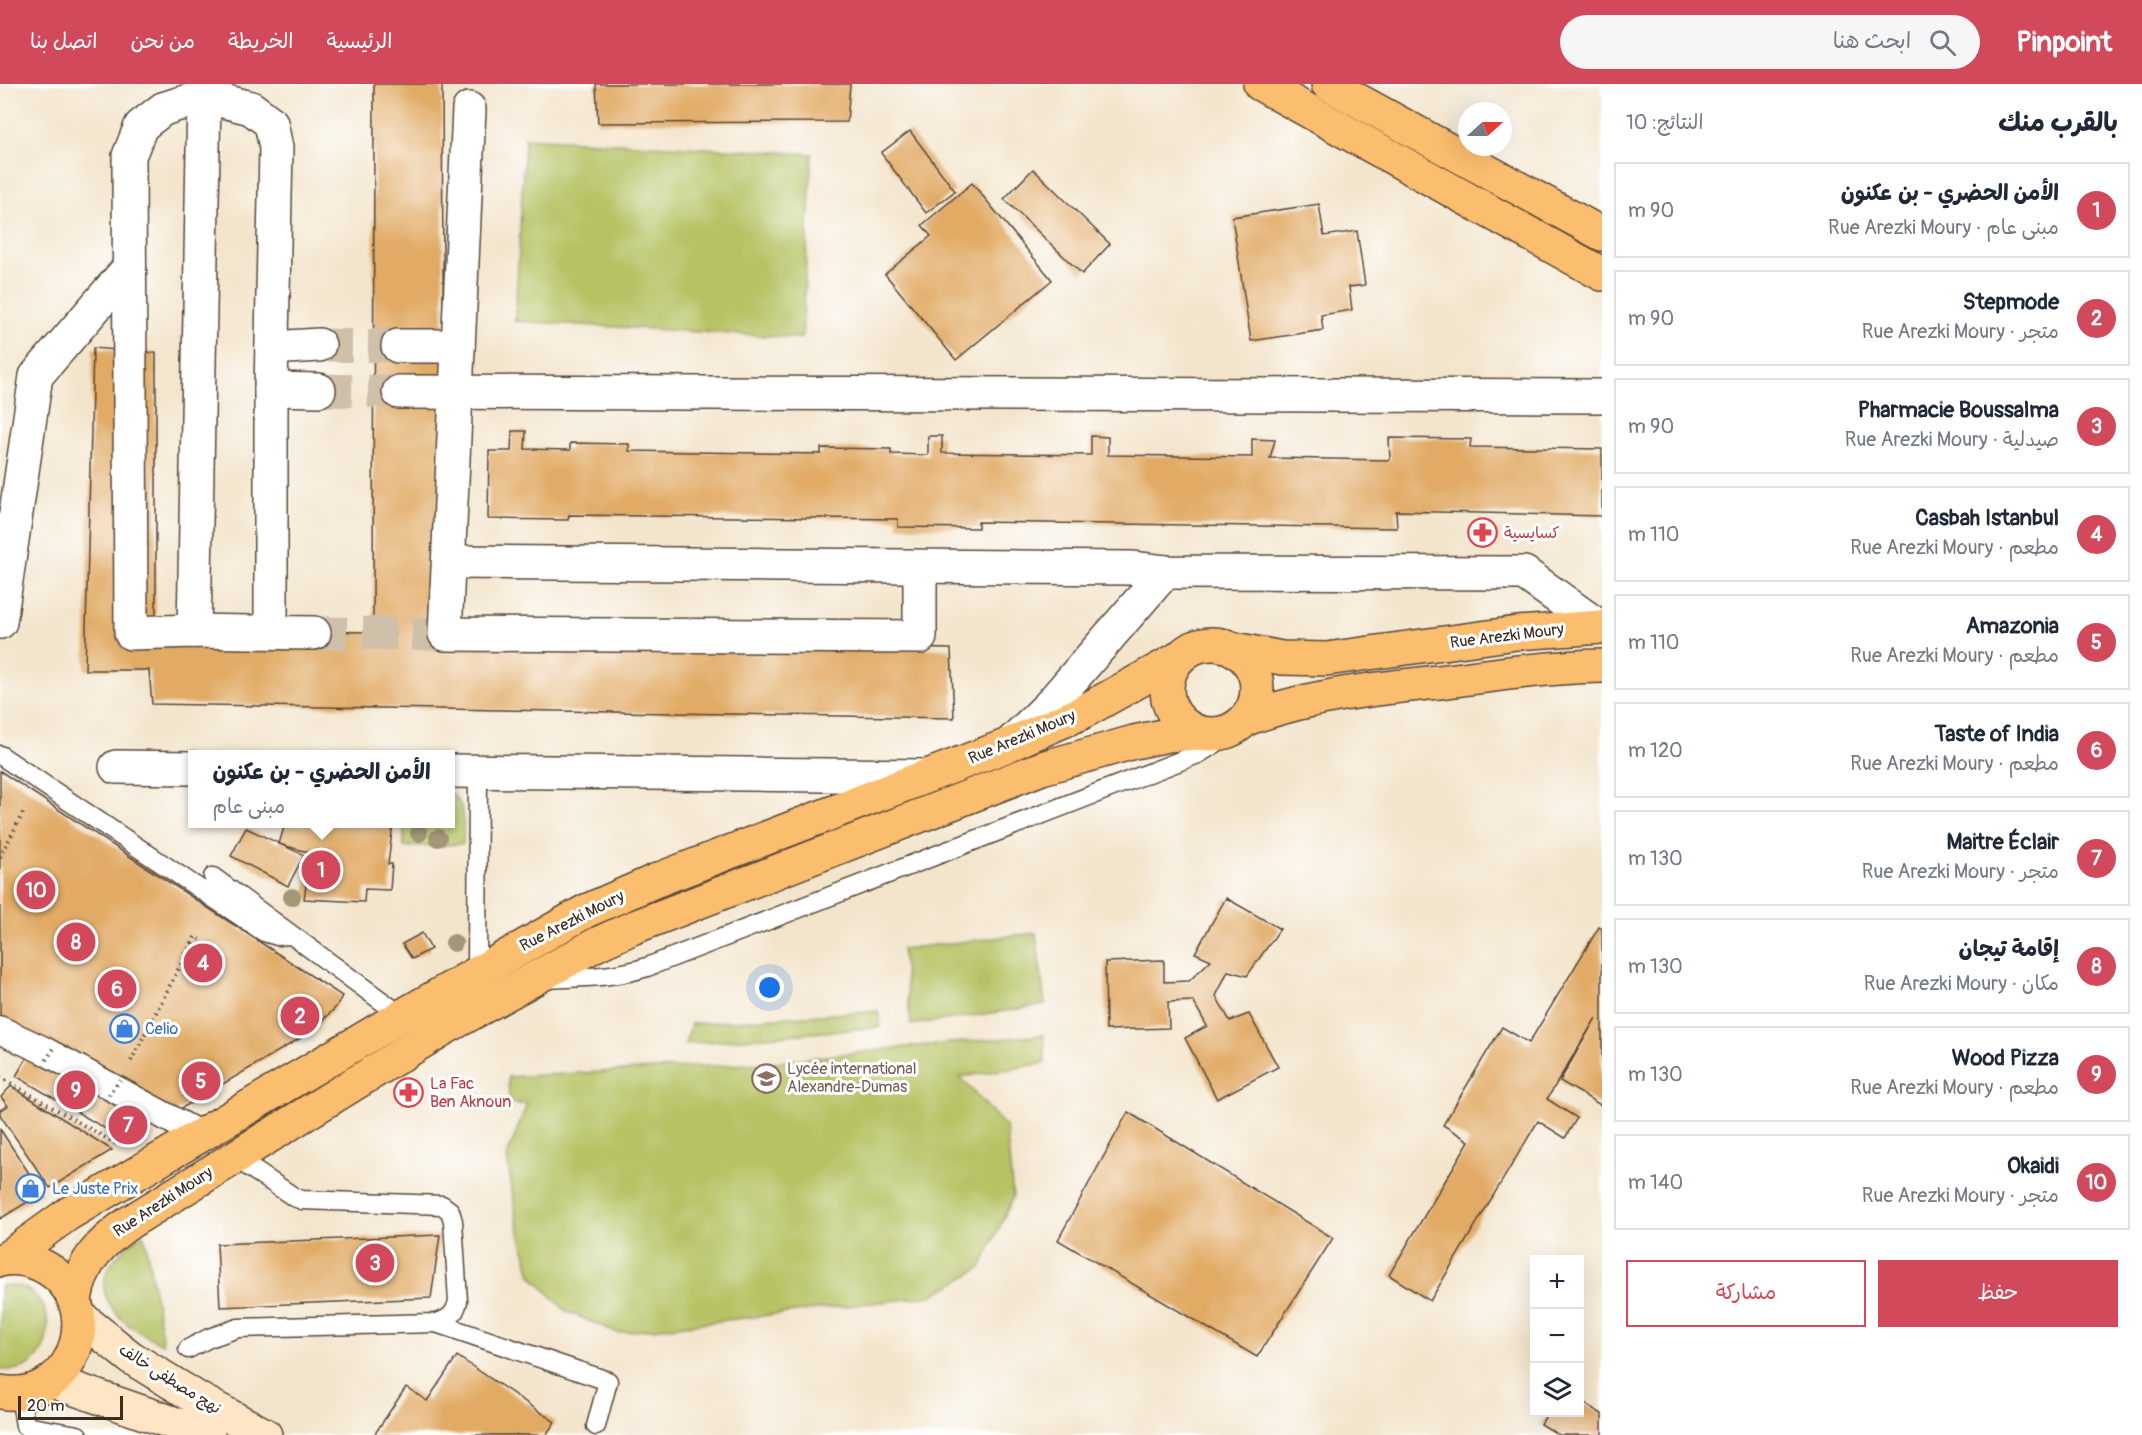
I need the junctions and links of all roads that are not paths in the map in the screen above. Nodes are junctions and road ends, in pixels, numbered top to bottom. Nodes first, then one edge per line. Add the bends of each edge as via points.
1 (1260, 84) edge
2 (1328, 84) edge
3 (204, 96) junction
4 (469, 109) dead end
5 (1602, 234) edge
6 (129, 268) junction
7 (1602, 274) edge
8 (319, 345) tunnel mouth
9 (398, 346) tunnel mouth
10 (458, 346) junction
11 (272, 348) junction
12 (271, 388) junction
13 (319, 390) tunnel mouth
14 (456, 391) junction
15 (399, 392) tunnel mouth
16 (1602, 396) edge
17 (449, 562) junction
18 (920, 567) junction
19 (1165, 572) junction
20 (0, 622) edge
21 (1600, 626) edge
22 (194, 631) junction
23 (271, 631) junction
24 (314, 633) tunnel mouth
25 (1234, 649) junction
26 (1176, 660) junction
27 (1602, 666) edge
28 (1241, 723) junction
29 (1200, 733) junction
30 (1008, 745) junction
31 (0, 755) edge
32 (116, 767) dead end
33 (188, 768) edge
34 (464, 771) edge
35 (926, 776) junction
36 (213, 877) dead end
37 (290, 935) junction
38 (477, 972) junction
39 (533, 980) junction
40 (402, 1016) junction
41 (0, 1030) edge
42 (201, 1135) junction
43 (234, 1157) junction
44 (4, 1259) edge
45 (77, 1308) junction
46 (436, 1323) junction
47 (188, 1349) dead end
48 (52, 1381) junction
49 (10, 1393) edge
50 (596, 1426) dead end
51 (78, 1435) edge
52 (208, 1435) edge
53 (265, 1435) edge

1 - 7 main road
2 - 5 main road
3 - 6 street via 163,109 141,126 129,156
3 - 11 street via 251,108 271,123 276,148
3 - 22 street
4 - 10 street
6 - 20 street via 36,376
6 - 22 street via 131,633
8 - 11 street
9 - 10 street
10 - 14 street
11 - 12 street
12 - 13 street
12 - 23 street
14 - 15 street
14 - 16 street
14 - 17 street
17 - 18 street
17 - 18 street via 445,634 920,637
18 - 19 street via 1131,568
19 - 21 street via 1524,573
19 - 30 street via 1048,707
21 - 25 main road, Rue Arezki Moury via 1326,659 1282,658
22 - 23 street
23 - 24 street
25 - 26 main road via 1210,643 1197,646
25 - 28 main road via 1245,657 1257,681 1255,701
26 - 29 main road via 1166,688 1168,703 1175,716
26 - 30 main road, Rue Arezki Moury via 1079,714
27 - 28 main road via 1562,667 1332,694
28 - 29 main road via 1225,732
28 - 39 lane via 1198,754 647,967 608,975
29 - 39 main road, Rue Arezki Moury via 1134,742 1021,776 669,912 597,944
30 - 35 main road, Rue Arezki Moury
31 - 37 lane via 264,932
32 - 33 street
34 - 35 street
34 - 38 lane
35 - 38 main road, Rue Arezki Moury via 621,895
36 - 37 lane
37 - 40 lane
38 - 40 main road, Rue Arezki Moury
39 - 43 main road, Rue Arezki Moury via 443,1029
40 - 42 main road, Rue Arezki Moury
41 - 42 street
42 - 44 main road, Rue Arezki Moury via 68,1214
43 - 45 main road, Rue Arezki Moury via 105,1239 77,1283
43 - 46 lane via 302,1200 442,1205 450,1211 458,1301 449,1319
44 - 45 main road via 28,1260 48,1268 63,1282
45 - 48 main road, Rue Arezki Moury via 78,1341 74,1353
45 - 53 main road, نهج مصطفى خالف via 130,1357
46 - 47 lane via 238,1329
46 - 50 lane via 608,1381
48 - 49 main road via 37,1389
48 - 52 main road
49 - 51 lane via 25,1426

